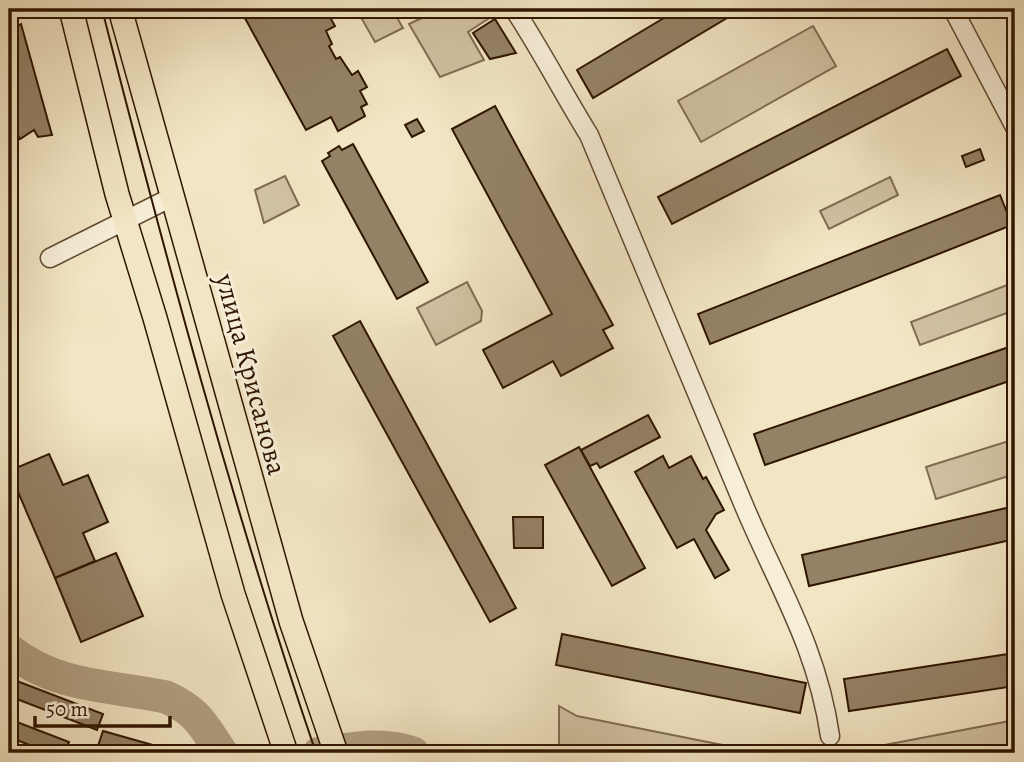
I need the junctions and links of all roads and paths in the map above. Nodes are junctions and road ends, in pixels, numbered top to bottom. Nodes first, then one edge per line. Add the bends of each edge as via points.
1 (71, 9) edge
2 (120, 9) edge
3 (514, 9) edge
4 (953, 9) edge
5 (1015, 127) edge
6 (174, 196) junction
7 (125, 221) junction
8 (50, 258) dead end
9 (830, 736) dead end
10 (286, 753) edge
11 (336, 753) edge

1 - 7 main road
2 - 6 main road, улица Крисанова
3 - 9 street via 589,135 747,513 795,614 820,681
4 - 5 street
6 - 7 street
6 - 11 main road, улица Крисанова via 243,456
7 - 8 street
7 - 10 main road via 233,594

